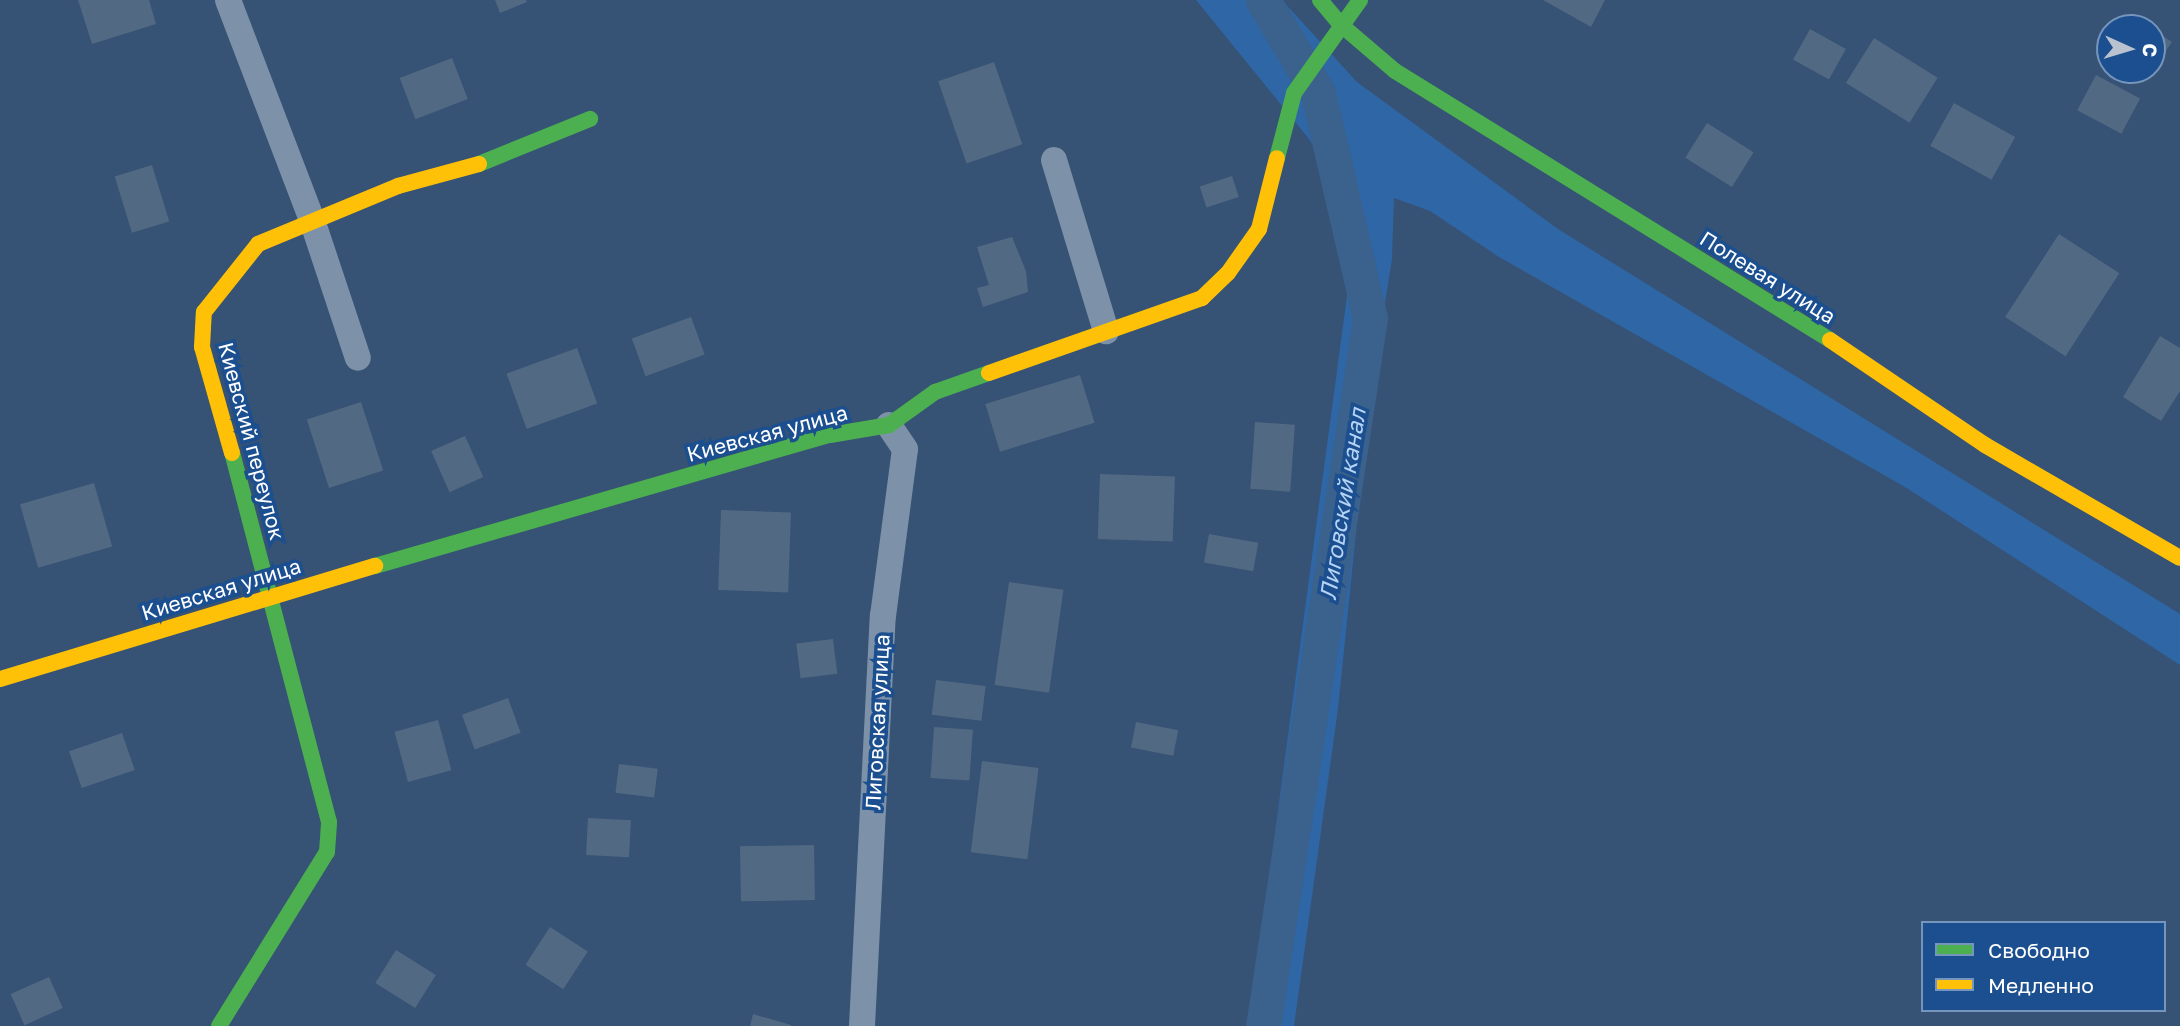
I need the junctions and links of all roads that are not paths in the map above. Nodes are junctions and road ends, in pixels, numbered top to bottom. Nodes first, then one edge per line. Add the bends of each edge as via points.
1 (228, 0) edge
2 (1320, 0) edge
3 (1360, 0) edge
4 (1340, 24) junction
5 (590, 119) dead end
6 (1054, 160) dead end
7 (312, 220) junction
8 (1106, 331) junction
9 (358, 358) dead end
10 (889, 425) junction
11 (2180, 558) edge
12 (273, 595) junction
13 (0, 679) edge
14 (219, 1026) edge
15 (862, 1026) edge

1 - 7 street
2 - 4 street, Полевая улица
3 - 4 street, Киевская улица
4 - 8 street, Киевская улица via 1294,93 1259,229 1228,273 1202,298
4 - 11 street, Полевая улица via 1395,71 1833,342 1985,444
5 - 7 street, Киевский переулок via 492,160 398,186
6 - 8 street
7 - 9 street
7 - 12 street, Киевский переулок via 258,244 204,312 202,347
8 - 10 street, Киевская улица via 935,392
10 - 12 street, Киевская улица via 830,435
10 - 15 street, Лиговская улица via 905,449 883,616
12 - 13 street, Киевская улица
12 - 14 street, Киевский переулок via 329,822 327,852

